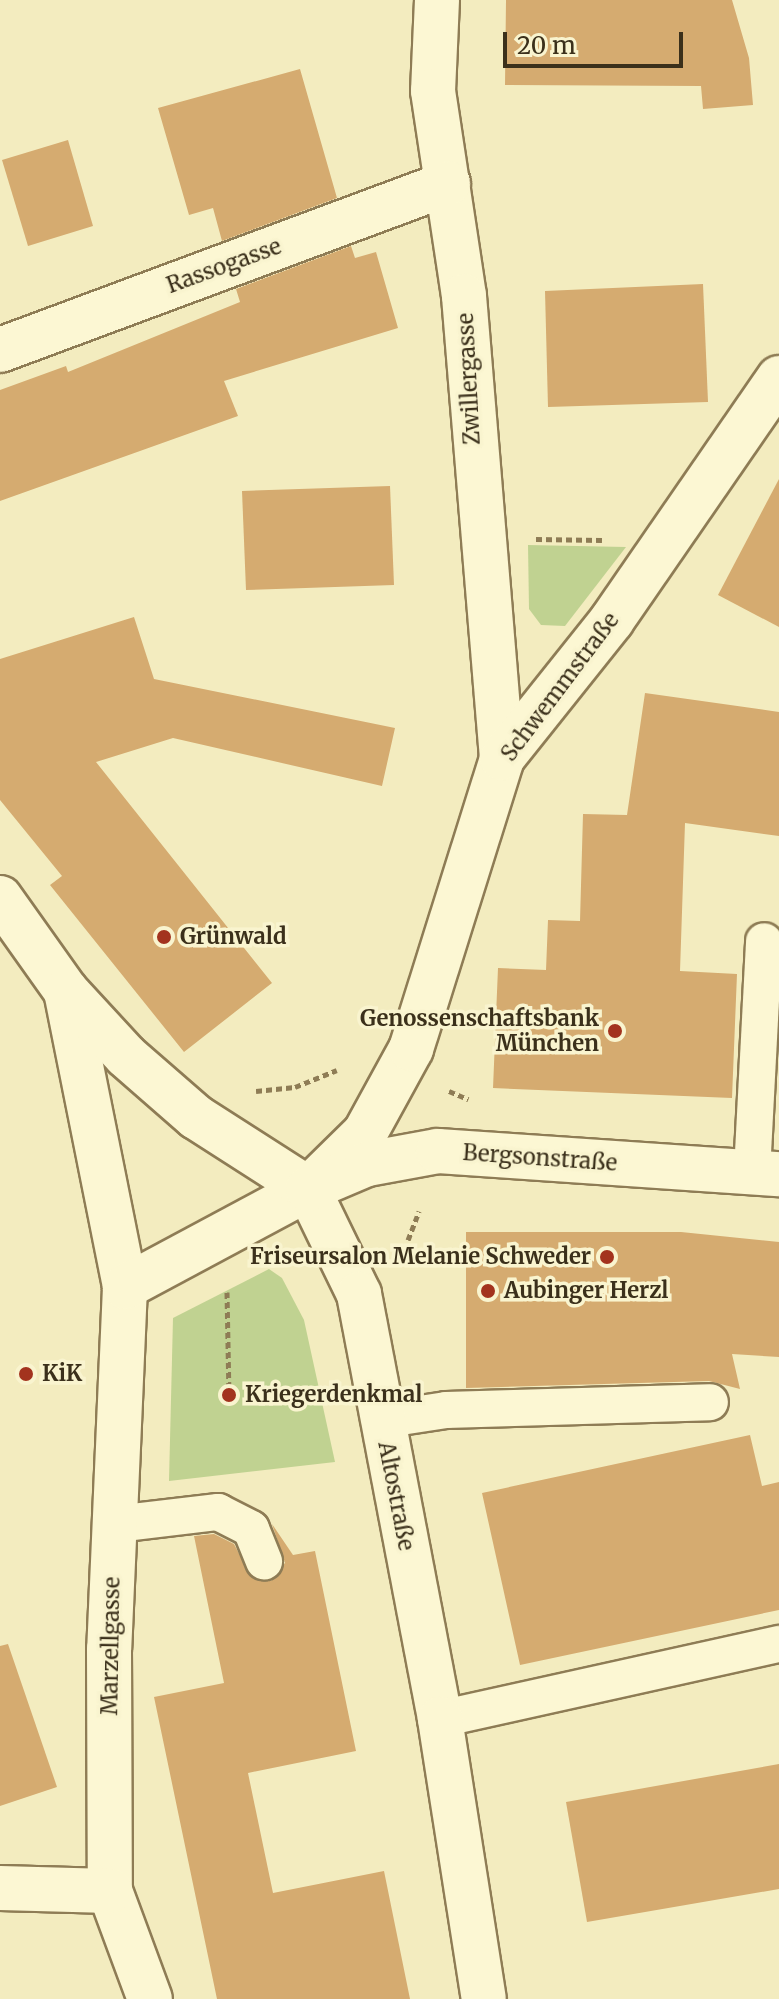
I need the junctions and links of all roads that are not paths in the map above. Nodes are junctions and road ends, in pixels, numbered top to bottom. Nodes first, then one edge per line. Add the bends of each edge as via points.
1 (437, 0) edge
2 (448, 183) junction
3 (0, 350) edge
4 (779, 378) edge
5 (502, 758) junction
6 (0, 898) edge
7 (764, 941) dead end
8 (66, 991) junction
9 (766, 1173) edge
10 (308, 1189) junction
11 (125, 1287) junction
12 (710, 1402) dead end
13 (381, 1420) junction
14 (116, 1524) junction
15 (264, 1561) dead end
16 (779, 1644) edge
17 (440, 1719) junction
18 (0, 1888) edge
19 (110, 1891) junction
20 (150, 1999) edge
21 (484, 1999) edge

1 - 2 street, Zwillergasse via 433,91
2 - 3 street, Rassogasse
2 - 5 street, Zwillergasse via 464,296 479,539
4 - 5 street, Schwemmstraße via 612,620
5 - 10 street, Schwemmstraße via 411,1049 365,1133
6 - 8 street
7 - 9 lane
8 - 10 street via 196,1117
8 - 11 street, Marzellgasse
9 - 10 street, Bergsonstraße via 438,1151 367,1164
10 - 11 street
10 - 13 street, Altostraße via 359,1294
11 - 14 street, Marzellgasse
12 - 13 lane via 446,1410
13 - 17 street, Altostraße
14 - 15 lane via 218,1512 251,1529
14 - 19 street, Marzellgasse
16 - 17 lane
17 - 21 street, Altostraße
18 - 19 street
19 - 20 street, Marzellgasse

